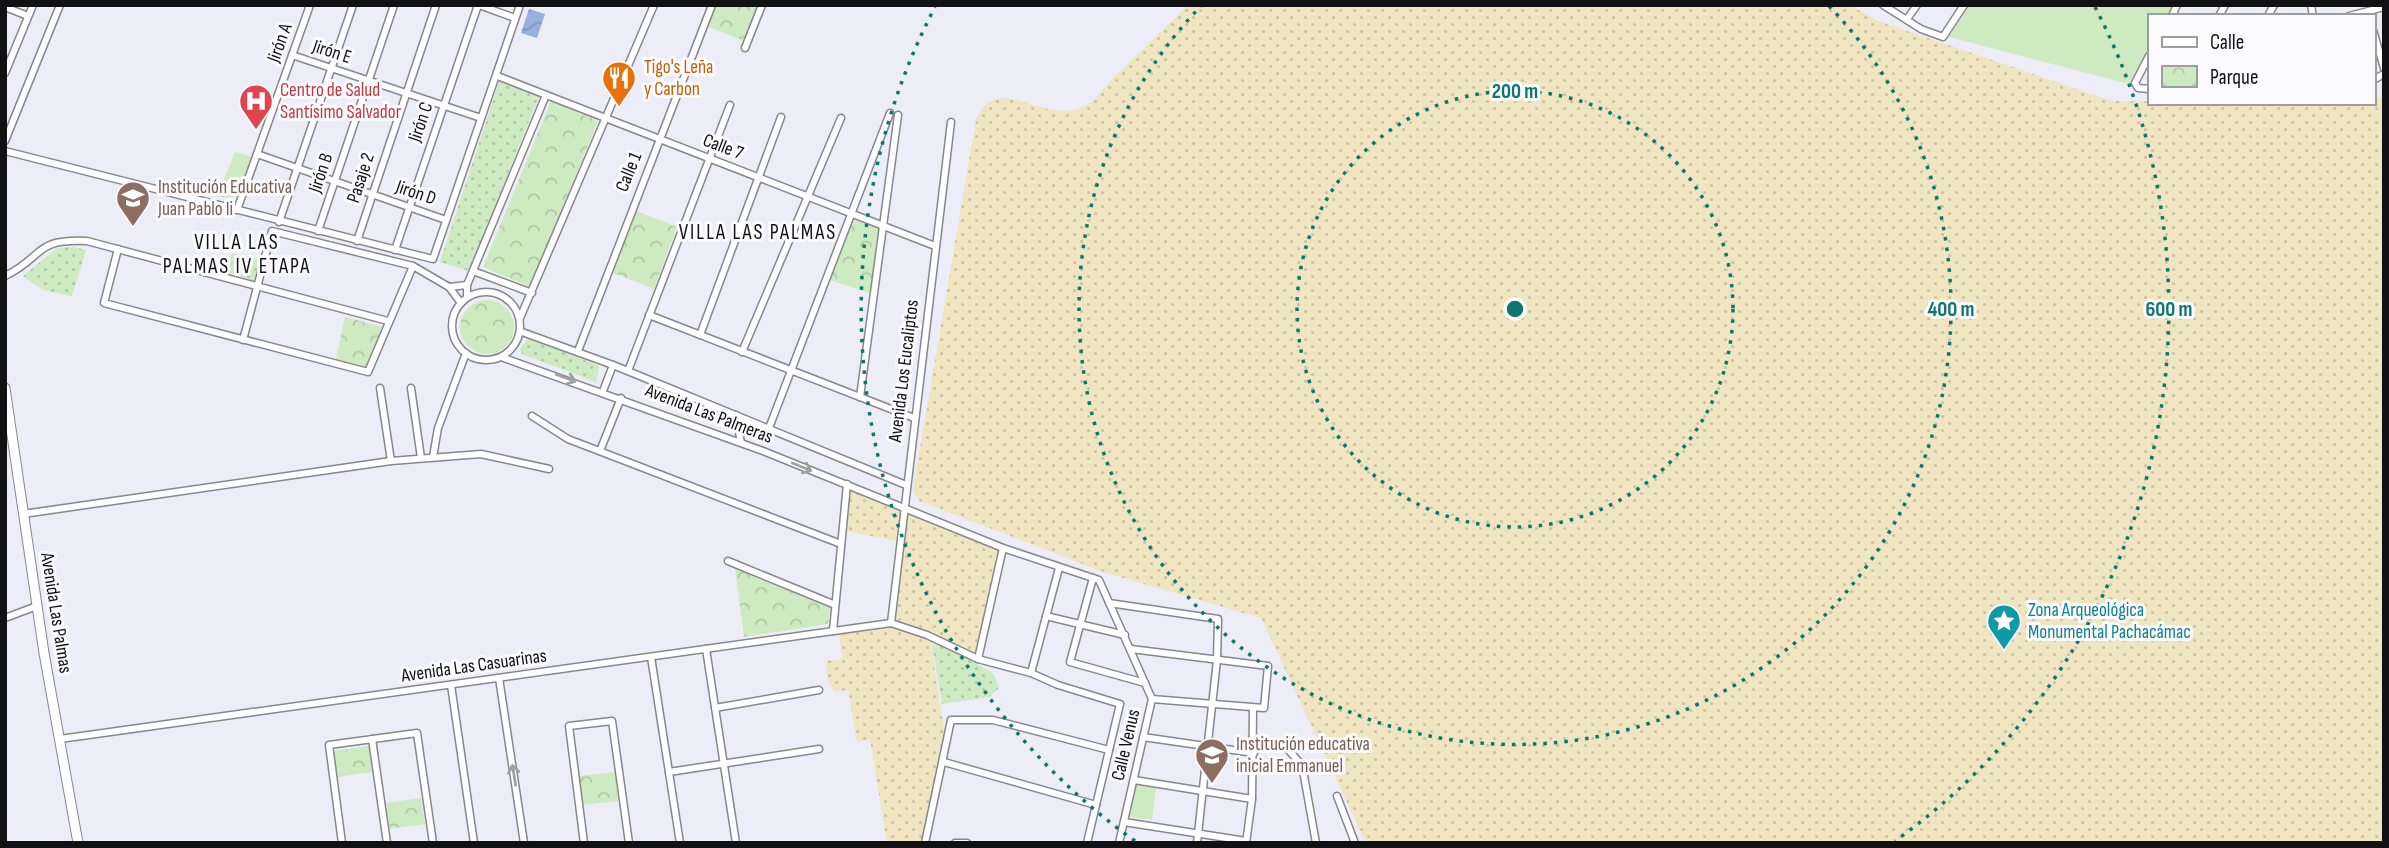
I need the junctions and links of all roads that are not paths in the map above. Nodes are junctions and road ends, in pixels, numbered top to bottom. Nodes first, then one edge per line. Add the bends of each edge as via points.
1 (33, 5) edge
2 (60, 5) edge
3 (310, 5) edge
4 (353, 5) edge
5 (394, 5) edge
6 (436, 5) edge
7 (478, 5) edge
8 (520, 5) edge
9 (654, 5) edge
10 (712, 5) edge
11 (762, 5) edge
12 (1883, 5) edge
13 (1899, 5) edge
14 (1917, 5) edge
15 (1964, 5) edge
16 (5, 7) edge
17 (2384, 7) edge
18 (1895, 12) junction
19 (2369, 13) edge
20 (28, 16) junction
21 (515, 18) junction
22 (1907, 19) junction
23 (2375, 37) edge
24 (745, 48) dead end
25 (5, 50) edge
26 (14, 54) junction
27 (292, 55) junction
28 (2148, 57) edge
29 (332, 68) junction
30 (2384, 68) edge
31 (5, 73) edge
32 (500, 77) dead end
33 (369, 81) junction
34 (2148, 89) edge
35 (406, 93) junction
36 (545, 95) junction
37 (730, 104) dead end
38 (444, 106) junction
39 (890, 113) dead end
40 (898, 114) dead end
41 (781, 117) dead end
42 (481, 118) junction
43 (606, 118) junction
44 (841, 118) dead end
45 (951, 122) dead end
46 (659, 139) junction
47 (5, 142) edge
48 (5, 151) edge
49 (257, 154) junction
50 (709, 158) junction
51 (298, 168) junction
52 (760, 178) junction
53 (335, 181) junction
54 (373, 194) junction
55 (806, 196) junction
56 (409, 207) junction
57 (237, 210) junction
58 (850, 213) junction
59 (446, 220) junction
60 (279, 222) junction
61 (881, 225) junction
62 (318, 231) junction
63 (357, 241) junction
64 (935, 246) junction
65 (118, 248) junction
66 (395, 250) junction
67 (413, 266) junction
68 (473, 271) junction
69 (5, 276) edge
70 (467, 285) junction
71 (257, 286) junction
72 (449, 287) junction
73 (532, 293) junction
74 (467, 297) junction
75 (460, 303) junction
76 (649, 316) junction
77 (520, 318) junction
78 (388, 321) junction
79 (522, 332) junction
80 (700, 335) junction
81 (243, 340) junction
82 (578, 351) junction
83 (742, 352) junction
84 (466, 353) junction
85 (501, 357) junction
86 (613, 365) junction
87 (790, 370) junction
88 (628, 371) junction
89 (5, 388) edge
90 (380, 388) dead end
91 (411, 388) dead end
92 (603, 391) junction
93 (860, 397) junction
94 (621, 398) junction
95 (736, 415) junction
96 (532, 416) dead end
97 (914, 418) junction
98 (768, 428) junction
99 (741, 443) junction
100 (600, 451) junction
101 (433, 457) junction
102 (421, 458) junction
103 (391, 461) junction
104 (549, 469) dead end
105 (847, 484) junction
106 (906, 485) junction
107 (903, 509) junction
108 (23, 514) junction
109 (841, 544) junction
110 (1003, 548) junction
111 (728, 561) dead end
112 (1059, 568) junction
113 (1096, 579) junction
114 (1109, 603) junction
115 (833, 604) junction
116 (37, 606) junction
117 (1046, 616) junction
118 (5, 618) edge
119 (891, 623) junction
120 (1080, 625) junction
121 (833, 631) junction
122 (1125, 635) junction
123 (706, 649) junction
124 (1131, 649) junction
125 (651, 657) junction
126 (978, 659) junction
127 (1217, 660) junction
128 (1031, 673) junction
129 (499, 678) junction
130 (1145, 683) junction
131 (451, 685) junction
132 (819, 690) dead end
133 (1152, 699) junction
134 (1213, 705) junction
135 (715, 708) junction
136 (1253, 709) junction
137 (1143, 737) junction
138 (60, 739) junction
139 (372, 740) junction
140 (1254, 744) junction
141 (1207, 746) junction
142 (819, 749) dead end
143 (1109, 750) junction
144 (1254, 753) junction
145 (944, 762) junction
146 (724, 764) junction
147 (669, 772) junction
148 (1134, 780) junction
149 (1203, 790) junction
150 (1337, 796) dead end
151 (1252, 799) junction
152 (1096, 805) junction
153 (1124, 821) junction
154 (1198, 833) junction
155 (1246, 842) edge
156 (78, 843) edge
157 (342, 843) edge
158 (387, 843) edge
159 (433, 843) edge
160 (474, 843) edge
161 (524, 843) edge
162 (584, 843) edge
163 (629, 843) edge
164 (680, 843) edge
165 (736, 843) edge
166 (925, 843) edge
167 (1087, 843) edge
168 (1119, 843) edge
169 (1197, 843) edge
170 (1316, 843) edge
171 (1355, 843) edge

1 - 20 street
2 - 47 street
3 - 27 street, Jirón A
4 - 29 street
5 - 33 street, Jirón B
6 - 35 street, Pasaje 2
7 - 21 street
7 - 38 street, Jirón C
8 - 21 street
9 - 43 street
10 - 46 street, Calle 1
11 - 24 street
12 - 18 street
13 - 18 street
14 - 22 street
15 - 22 street via 1944,37
16 - 20 street
17 - 19 street
18 - 22 street
20 - 26 street
21 - 42 street
23 - 30 street
25 - 26 street
26 - 31 street
27 - 29 street, Jirón E
27 - 49 street, Jirón A
28 - 34 street via 2136,79 2136,86
29 - 33 street, Jirón E
29 - 51 street
32 - 36 street, Calle 7
33 - 35 street, Jirón E
33 - 53 street, Jirón B
35 - 38 street, Jirón E
35 - 54 street, Pasaje 2
36 - 43 street, Calle 7
36 - 68 street
37 - 50 street
38 - 42 street, Jirón E
38 - 56 street, Jirón C
39 - 58 street
40 - 61 street
41 - 52 street
42 - 59 street
43 - 46 street, Calle 7
43 - 73 street
44 - 55 street
45 - 64 street, Avenida Los Eucaliptos
46 - 50 street, Calle 7
46 - 82 street, Calle 1
48 - 57 street
49 - 51 street, Jirón D
49 - 57 street, Jirón A
50 - 52 street, Calle 7
50 - 76 street
51 - 53 street, Jirón D
51 - 60 street
52 - 55 street, Calle 7
52 - 80 street
53 - 54 street, Jirón D
53 - 62 street, Jirón B
54 - 56 street, Jirón D
54 - 63 street, Pasaje 2
55 - 58 street, Calle 7
55 - 83 street
56 - 59 street, Jirón D
56 - 66 street, Jirón C
57 - 60 street
58 - 61 street, Calle 7
58 - 87 street
59 - 66 street via 433,259
60 - 62 street
61 - 64 street, Calle 7
61 - 93 street
62 - 63 street
63 - 66 street
64 - 97 street, Avenida Los Eucaliptos
65 - 69 street via 59,240 40,248 26,265
65 - 71 street
65 - 81 street via 104,303
67 - 71 street via 272,231
67 - 72 street
67 - 78 street
68 - 70 street
68 - 73 street
70 - 72 street
70 - 74 street
71 - 78 street
71 - 81 street
72 - 75 street
73 - 77 street
74 - 75 street
74 - 77 street via 485,292 503,296
75 - 84 street via 452,329
76 - 80 street
76 - 88 street
77 - 79 street
78 - 81 street via 368,372
79 - 82 street, Avenida Las Palmeras
79 - 85 street
80 - 83 street
82 - 86 street, Avenida Las Palmeras
83 - 87 street
84 - 85 street via 483,360
84 - 101 street via 438,428
85 -> 92 street, Avenida Las Palmeras
86 - 88 street, Avenida Las Palmeras
86 - 92 street
87 - 93 street
87 - 98 street
88 - 95 street, Avenida Las Palmeras
89 - 108 main road, Avenida Las Palmas
90 - 103 street
91 - 102 street
92 - 94 street, Avenida Las Palmeras
93 - 97 street
94 - 99 street, Avenida Las Palmeras
94 - 100 street
95 - 98 street, Avenida Las Palmeras
95 - 99 street
96 - 100 street via 568,439
97 - 106 street, Avenida Los Eucaliptos
98 - 106 street, Avenida Las Palmeras
99 -> 105 street, Avenida Las Palmeras
100 - 109 street
101 - 102 street
101 - 104 street via 481,454
102 - 103 street
103 - 108 street
105 - 107 street, Avenida Las Palmeras
105 - 109 street
106 - 107 street, Avenida Los Eucaliptos
107 - 110 street, Avenida Las Palmeras
107 - 119 street, Avenida Los Eucaliptos
108 - 116 main road, Avenida Las Palmas
109 - 115 street
110 - 112 street, Avenida Las Palmeras
110 - 126 street
111 - 115 street
112 - 113 street, Avenida Las Palmeras
112 - 117 street
113 - 114 street, Calle Venus
113 - 120 street
114 - 122 street, Calle Venus
114 - 127 street via 1218,619
115 - 121 street
116 - 118 street
116 - 138 main road, Avenida Las Palmas
117 - 120 street
117 - 128 street
119 - 121 street, Avenida Las Casuarinas
119 - 126 street
120 - 122 street
120 - 130 street via 1070,662
121 - 123 street, Avenida Las Casuarinas
122 - 124 street, Calle Venus
123 - 125 street, Avenida Las Casuarinas
123 - 135 street
124 - 127 street
124 - 130 street, Calle Venus
125 - 129 street, Avenida Las Casuarinas
125 - 147 street
126 - 128 street
127 - 134 street
127 - 136 street via 1268,666 1264,708
128 - 143 street via 1120,704
129 - 131 street, Avenida Las Casuarinas
161 -> 129 street
130 - 133 street, Calle Venus
131 - 138 street, Avenida Las Casuarinas
131 - 160 street
132 - 135 street
133 - 134 street
133 - 137 street, Calle Venus
134 - 136 street
134 - 141 street
135 - 146 street
136 - 140 street
137 - 141 street
137 - 148 street, Calle Venus
138 - 156 main road, Avenida Las Palmas
139 - 157 street via 329,745
139 - 158 street
139 - 159 street via 417,733
140 - 144 street
140 - 170 street via 1286,747 1299,762
141 - 144 street
141 - 149 street
142 - 146 street
143 - 145 street via 993,720 951,720
143 - 152 street
144 - 151 street
145 - 152 street
145 - 166 street
146 - 147 street
146 - 165 street
147 - 164 street
148 - 149 street
148 - 153 street, Calle Venus
149 - 151 street
149 - 154 street
150 - 171 street
151 - 155 street
152 - 167 street
153 - 154 street
153 - 168 street, Calle Venus
154 - 155 street
154 - 169 street
162 - 163 street via 569,726 612,721

